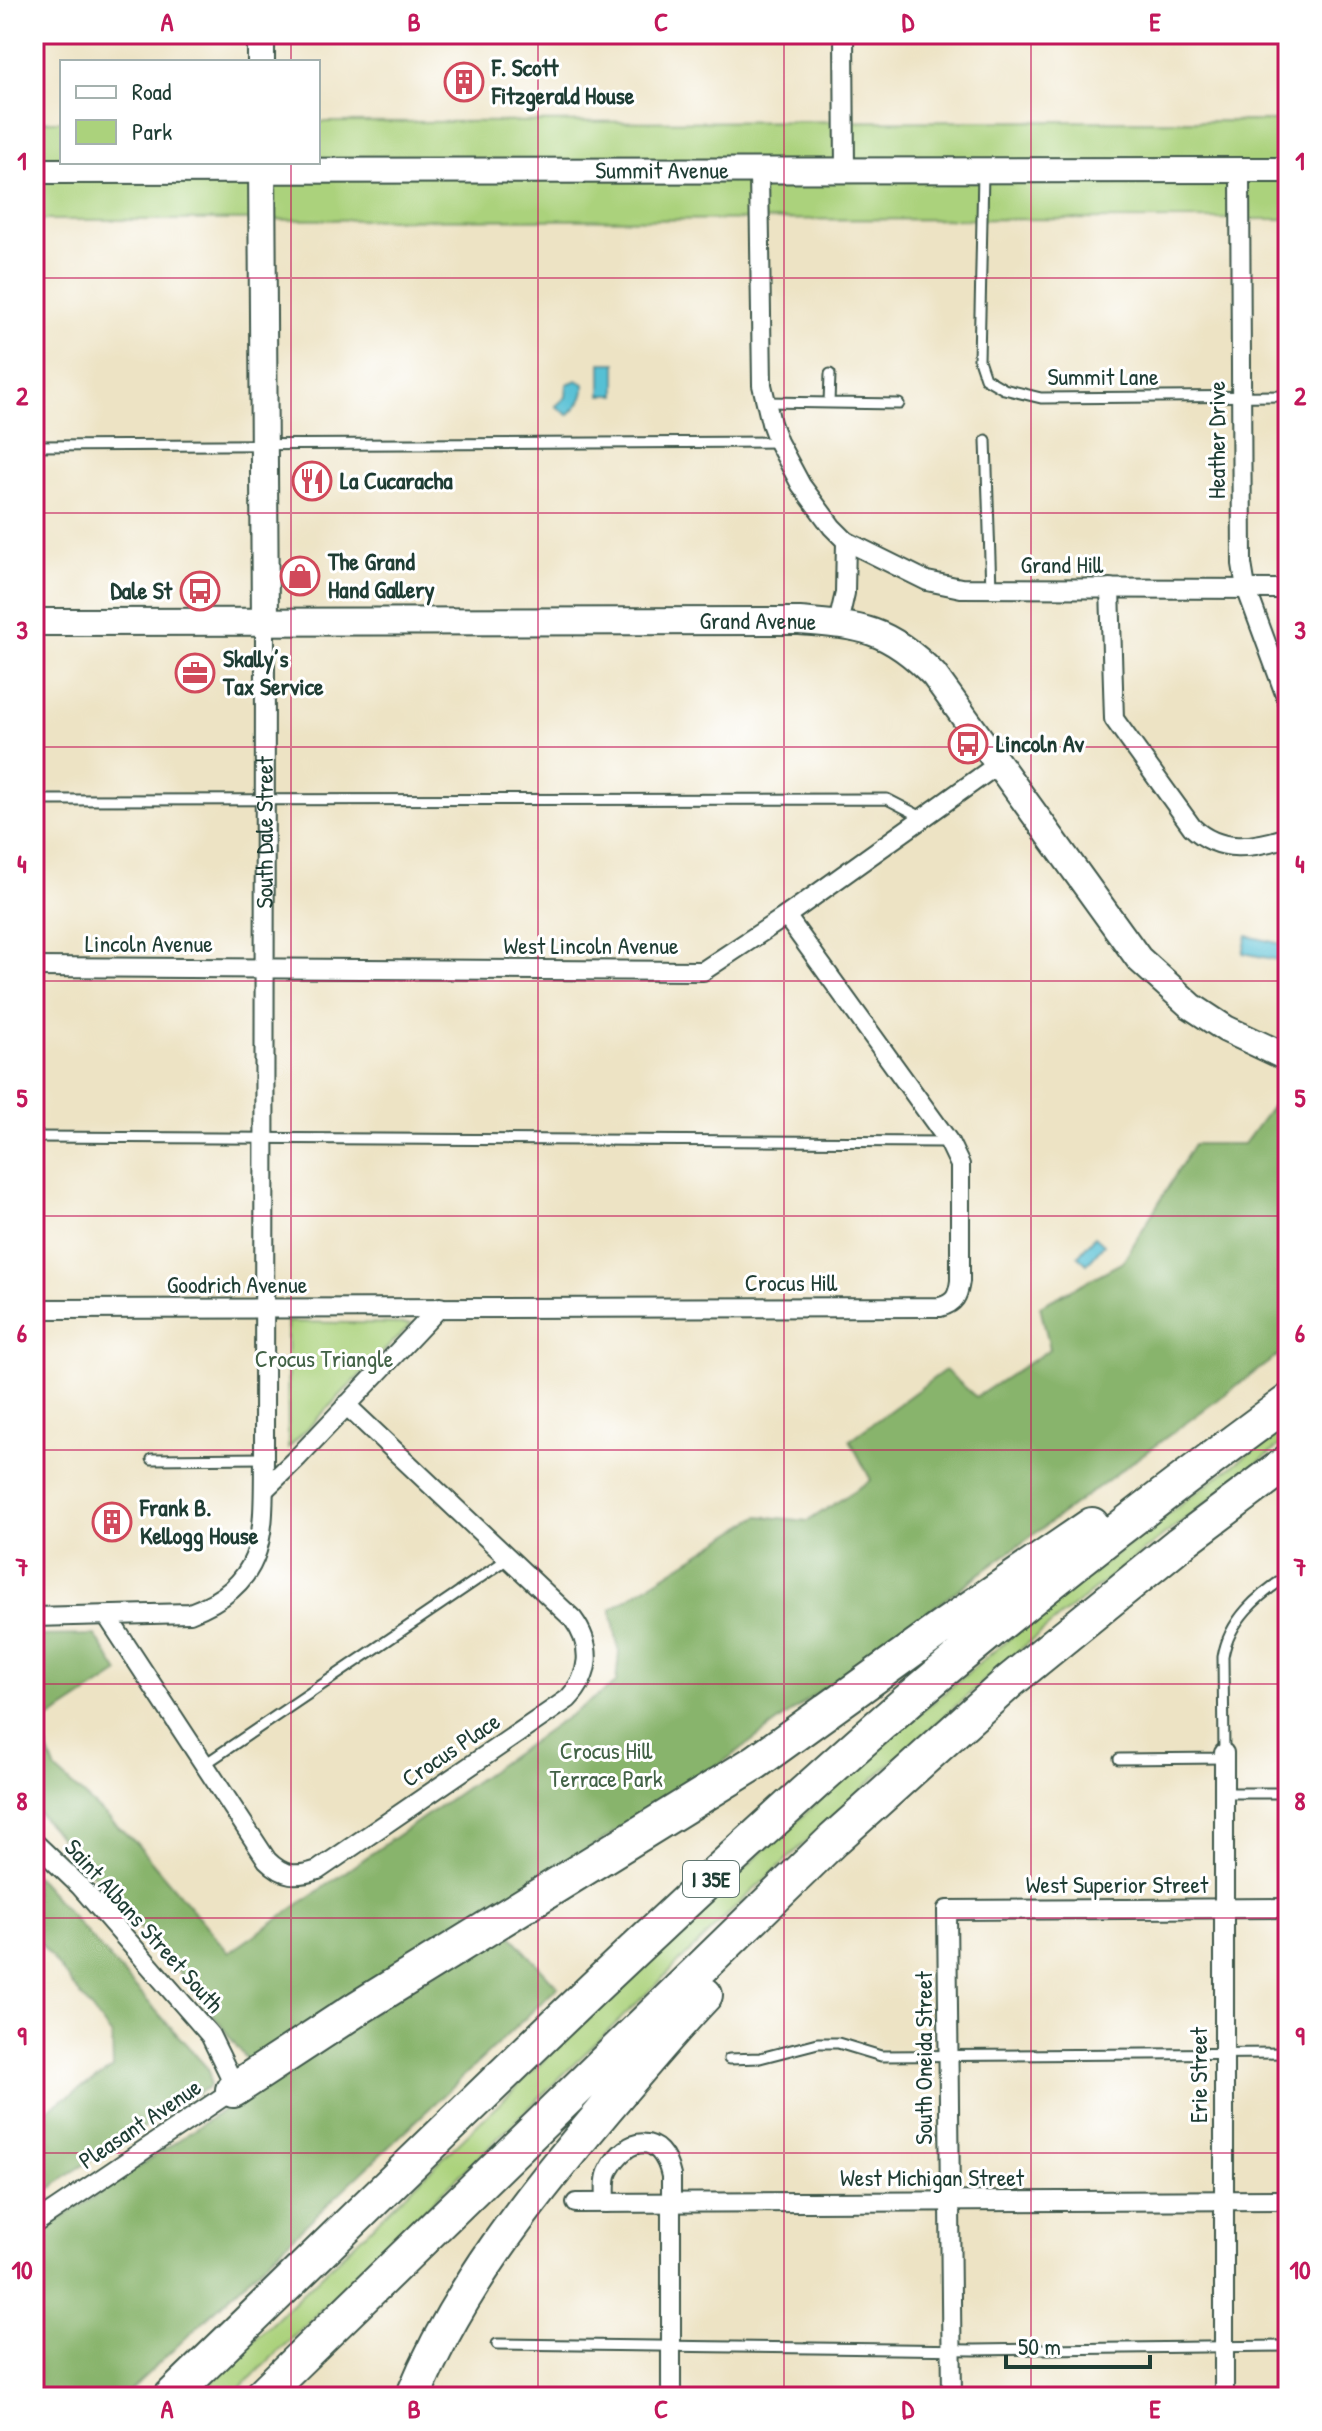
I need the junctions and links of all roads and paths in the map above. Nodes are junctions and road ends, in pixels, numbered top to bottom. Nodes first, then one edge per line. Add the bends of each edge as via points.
1 (261, 34) edge
2 (844, 34) edge
3 (261, 60) edge
4 (262, 167) edge
5 (1288, 170) edge
6 (34, 171) edge
7 (1240, 171) junction
8 (845, 172) junction
9 (983, 172) junction
10 (759, 173) junction
11 (830, 374) dead end
12 (1240, 396) junction
13 (1288, 396) edge
14 (766, 402) junction
15 (829, 403) junction
16 (899, 404) dead end
17 (986, 440) dead end
18 (778, 442) junction
19 (264, 445) junction
20 (34, 446) edge
21 (846, 541) junction
22 (1110, 588) junction
23 (1246, 588) junction
24 (991, 589) junction
25 (1288, 589) edge
26 (34, 622) edge
27 (265, 623) junction
28 (838, 624) junction
29 (1288, 702) edge
30 (997, 765) junction
31 (34, 800) edge
32 (264, 800) junction
33 (922, 817) junction
34 (1288, 837) edge
35 (786, 916) junction
36 (34, 967) edge
37 (264, 969) junction
38 (1288, 1058) edge
39 (34, 1137) edge
40 (264, 1137) junction
41 (949, 1142) junction
42 (440, 1307) junction
43 (34, 1309) edge
44 (264, 1309) junction
45 (1288, 1393) edge
46 (1288, 1402) edge
47 (346, 1405) junction
48 (264, 1458) junction
49 (152, 1459) dead end
50 (1288, 1462) edge
51 (264, 1490) junction
52 (509, 1558) junction
53 (1288, 1576) edge
54 (107, 1616) junction
55 (34, 1617) edge
56 (1224, 1756) junction
57 (1119, 1759) dead end
58 (205, 1764) junction
59 (1222, 1793) junction
60 (1288, 1793) edge
61 (833, 1840) junction
62 (34, 1842) edge
63 (1222, 1908) junction
64 (1288, 1908) edge
65 (947, 1910) joint
66 (1288, 2053) edge
67 (1223, 2054) junction
68 (948, 2057) junction
69 (729, 2059) dead end
70 (233, 2090) junction
71 (1224, 2200) junction
72 (1288, 2200) edge
73 (948, 2202) junction
74 (576, 2203) dead end
75 (606, 2203) junction
76 (669, 2203) junction
77 (34, 2224) edge
78 (497, 2344) dead end
79 (1288, 2346) edge
80 (671, 2347) junction
81 (1224, 2347) junction
82 (952, 2348) junction
83 (171, 2397) edge
84 (260, 2397) edge
85 (413, 2397) edge
86 (671, 2397) edge
87 (952, 2397) edge
88 (1224, 2397) edge

1 - 3 main road
2 - 8 street
4 - 6 street, Summit Avenue
4 - 10 street, Summit Avenue
4 - 19 main road, South Dale Street
5 - 7 street, Summit Avenue
7 - 9 street, Summit Avenue
7 - 12 street, Heather Drive
8 - 9 street, Summit Avenue
8 - 10 street, Summit Avenue
9 - 12 lane, Summit Lane via 979,360 985,378 1041,398
10 - 14 street
11 - 15 lane
12 - 13 lane, Summit Lane
12 - 23 street, Heather Drive
14 - 15 lane
14 - 18 street
15 - 16 lane
17 - 24 lane
18 - 19 lane
18 - 21 street via 801,485
19 - 20 lane
19 - 27 main road, South Dale Street
21 - 24 street, Grand Hill via 927,581
21 - 28 street
22 - 23 street, Grand Hill
22 - 24 street, Grand Hill
22 - 34 street via 1114,719 1202,836 1228,847
23 - 25 street, Grand Hill
23 - 29 street, Heather Drive
26 - 27 main road, Grand Avenue
27 - 28 main road, Grand Avenue
27 - 32 street, South Dale Street
28 - 30 main road, Grand Avenue via 896,641 917,657
30 - 33 street, West Lincoln Avenue
30 - 38 main road, Grand Avenue via 1139,959 1214,1022
31 - 32 lane
32 - 33 lane via 887,799
32 - 37 street, South Dale Street
33 - 35 street, West Lincoln Avenue
35 - 37 street, West Lincoln Avenue via 703,971
35 - 41 street, Crocus Hill
36 - 37 street, Lincoln Avenue
37 - 40 street, South Dale Street
39 - 40 lane
40 - 41 lane
40 - 44 street, South Dale Street
41 - 42 street, Crocus Hill via 960,1165 960,1281 956,1298 940,1307
42 - 44 street, Goodrich Avenue
42 - 47 street
43 - 44 street, Goodrich Avenue
44 - 48 street, South Dale Street
45 - 70 highway via 943,1627 756,1762
46 - 83 highway, I 35E via 1059,1577 826,1773 649,1936
47 - 51 street
47 - 52 street, Crocus Place
48 - 49 lane
48 - 51 street, South Dale Street
50 - 61 highway, I 35E via 1010,1681
51 - 54 street, South Dale Street via 261,1541 248,1570 228,1594 190,1613
52 - 58 lane
52 - 58 street, Crocus Place via 581,1629 587,1663 577,1689 318,1870 299,1876 280,1873
53 - 56 lane via 1244,1611 1225,1643
54 - 55 street, South Dale Street
54 - 58 street, Crocus Place
56 - 57 lane
56 - 59 street, Erie Street
59 - 60 lane
59 - 63 street, Erie Street
61 - 84 highway, I 35E
61 - 85 highway via 763,1933 675,2027 530,2199 459,2307
62 - 70 street, Saint Albans Street South via 80,1886 210,2035
63 - 64 street, West Superior Street
63 - 65 street, West Superior Street
63 - 67 street, Erie Street
65 - 68 street, South Oneida Street
66 - 67 lane
67 - 68 lane
67 - 71 street, Erie Street
68 - 69 lane via 881,2056 838,2043 818,2043 760,2058
68 - 73 street, South Oneida Street
70 - 77 street, Pleasant Avenue
71 - 72 street, West Michigan Street
71 - 73 street, West Michigan Street
71 - 81 street, Erie Street
73 - 76 street, West Michigan Street
73 - 82 street, South Oneida Street
74 - 75 street, West Michigan Street
75 - 76 street, West Michigan Street
75 - 76 street via 609,2169 642,2143 654,2145 667,2159
76 - 80 street
78 - 80 lane
79 - 81 lane
80 - 82 lane
80 - 86 street
81 - 82 lane
81 - 88 street, Erie Street
82 - 87 street, South Oneida Street

